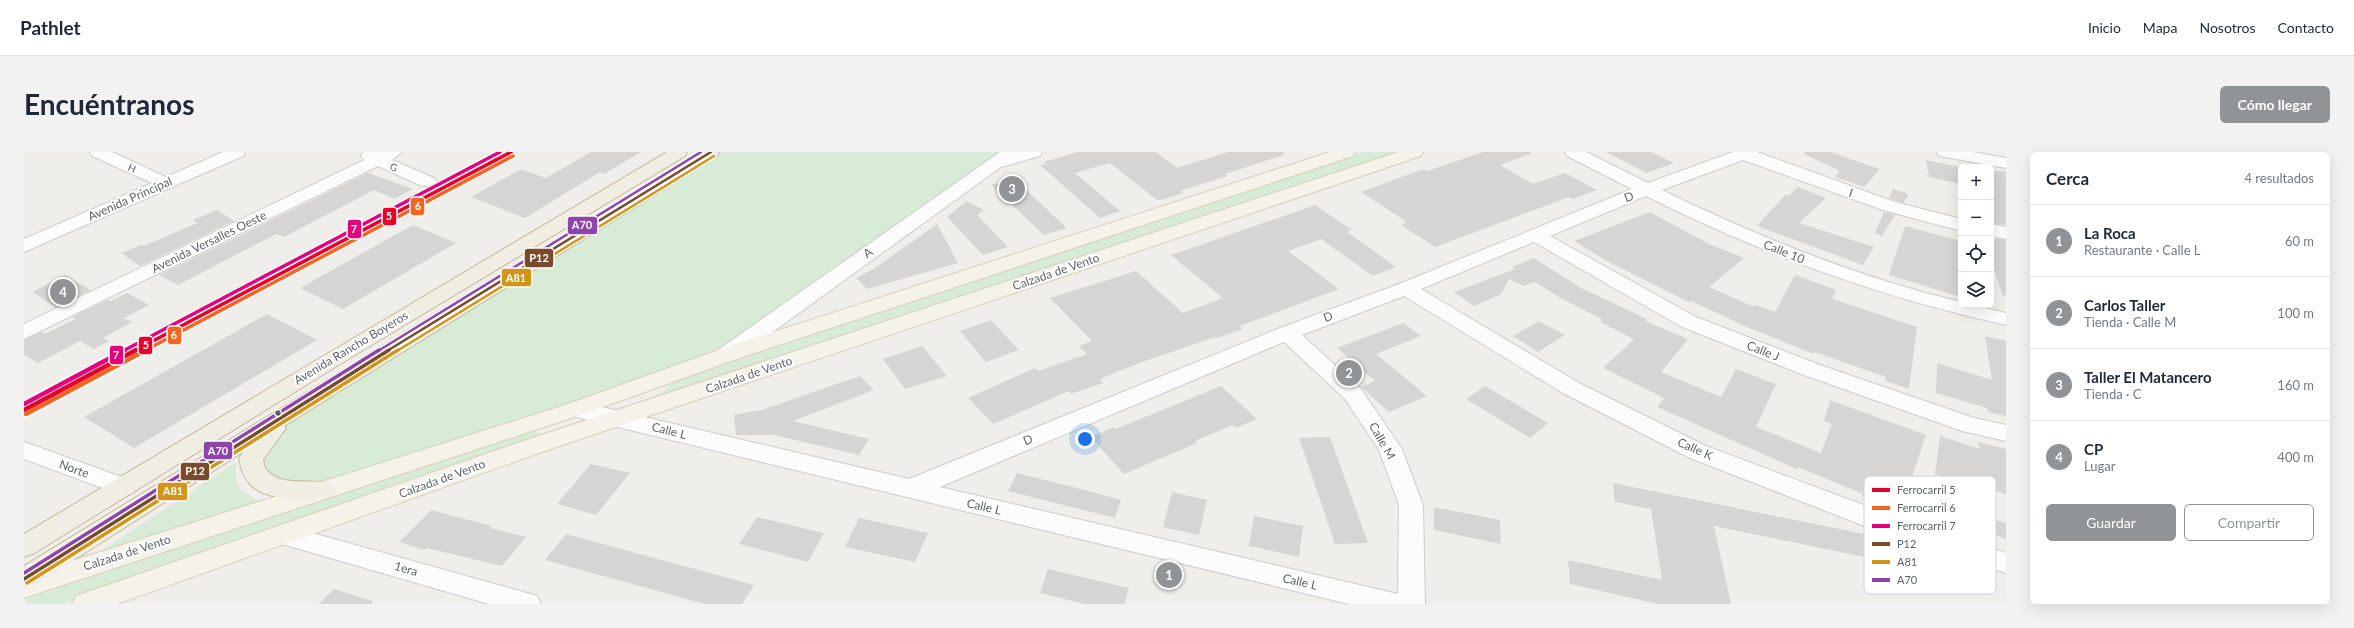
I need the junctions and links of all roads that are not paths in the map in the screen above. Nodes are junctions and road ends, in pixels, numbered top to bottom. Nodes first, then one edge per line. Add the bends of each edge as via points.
1 (98, 152) edge
2 (237, 152) edge
3 (360, 152) edge
4 (679, 152) edge
5 (711, 152) edge
6 (1011, 152) edge
7 (1034, 152) edge
8 (1347, 152) edge
9 (1415, 152) edge
10 (1573, 152) edge
11 (1945, 152) edge
12 (1746, 153) edge
13 (386, 156) edge
14 (2006, 163) edge
15 (992, 164) junction
16 (428, 182) dead end
17 (166, 183) junction
18 (1647, 189) junction
19 (1958, 224) edge
20 (1994, 231) edge
21 (2006, 233) edge
22 (1535, 235) junction
23 (24, 246) edge
24 (1406, 288) junction
25 (2006, 319) edge
26 (24, 332) edge
27 (1287, 333) junction
28 (726, 355) junction
29 (649, 383) junction
30 (651, 408) junction
31 (576, 409) junction
32 (289, 412) junction
33 (617, 419) junction
34 (2006, 433) edge
35 (529, 436) junction
36 (24, 450) edge
37 (205, 465) junction
38 (124, 487) junction
39 (910, 489) junction
40 (324, 490) junction
41 (1864, 515) edge
42 (284, 535) junction
43 (24, 547) edge
44 (1996, 561) edge
45 (2006, 564) edge
46 (24, 579) edge
47 (24, 586) edge
48 (86, 604) edge
49 (527, 604) edge
50 (1394, 604) edge
51 (1411, 604) edge

1 - 17 street, H
2 - 17 street, Avenida Principal
3 - 13 street, G
4 - 38 highway, Avenida Rancho Boyeros
5 - 32 highway, Avenida Rancho Boyeros
6 - 15 street, A
7 - 15 street
8 - 28 main road, Calzada de Vento
9 - 30 main road, Calzada de Vento
10 - 18 street, Calle 10
11 - 14 street
12 - 18 street, D
12 - 19 street, I via 1889,206
13 - 16 street, G
13 - 26 street, Avenida Versalles Oeste
15 - 28 street, A
17 - 23 street, Avenida Principal
18 - 22 street, D
18 - 25 street, Calle 10 via 1735,231 1816,265 1886,288
20 - 21 street
22 - 24 street, D
22 - 34 street, Calle J via 1689,322 1812,370 1970,425
24 - 27 street, D
24 - 41 street, Calle K via 1571,388 1698,452
27 - 39 street, D
27 - 51 street, Calle M via 1353,394 1390,450 1411,505
28 - 29 main road, Calzada de Vento
29 - 30 main road via 636,394 636,400
29 - 31 main road, Calzada de Vento
30 - 33 main road, Calzada de Vento
31 - 33 street, Calle L
31 - 35 main road, Calzada de Vento
32 - 37 highway, Avenida Rancho Boyeros
32 - 40 highway via 255,452 251,459 252,470 260,480 280,488
33 - 35 main road, Calzada de Vento
33 - 39 street, Calle L
35 - 40 main road, Calzada de Vento
35 - 42 main road, Calzada de Vento
36 - 38 street, Norte
37 - 38 highway via 160,482
37 - 46 highway, Avenida Rancho Boyeros
38 - 43 highway, Avenida Rancho Boyeros
39 - 50 street, Calle L
40 - 47 main road, Calzada de Vento
42 - 48 main road, Calzada de Vento
42 - 49 street, 1era
44 - 45 street, Calle K

